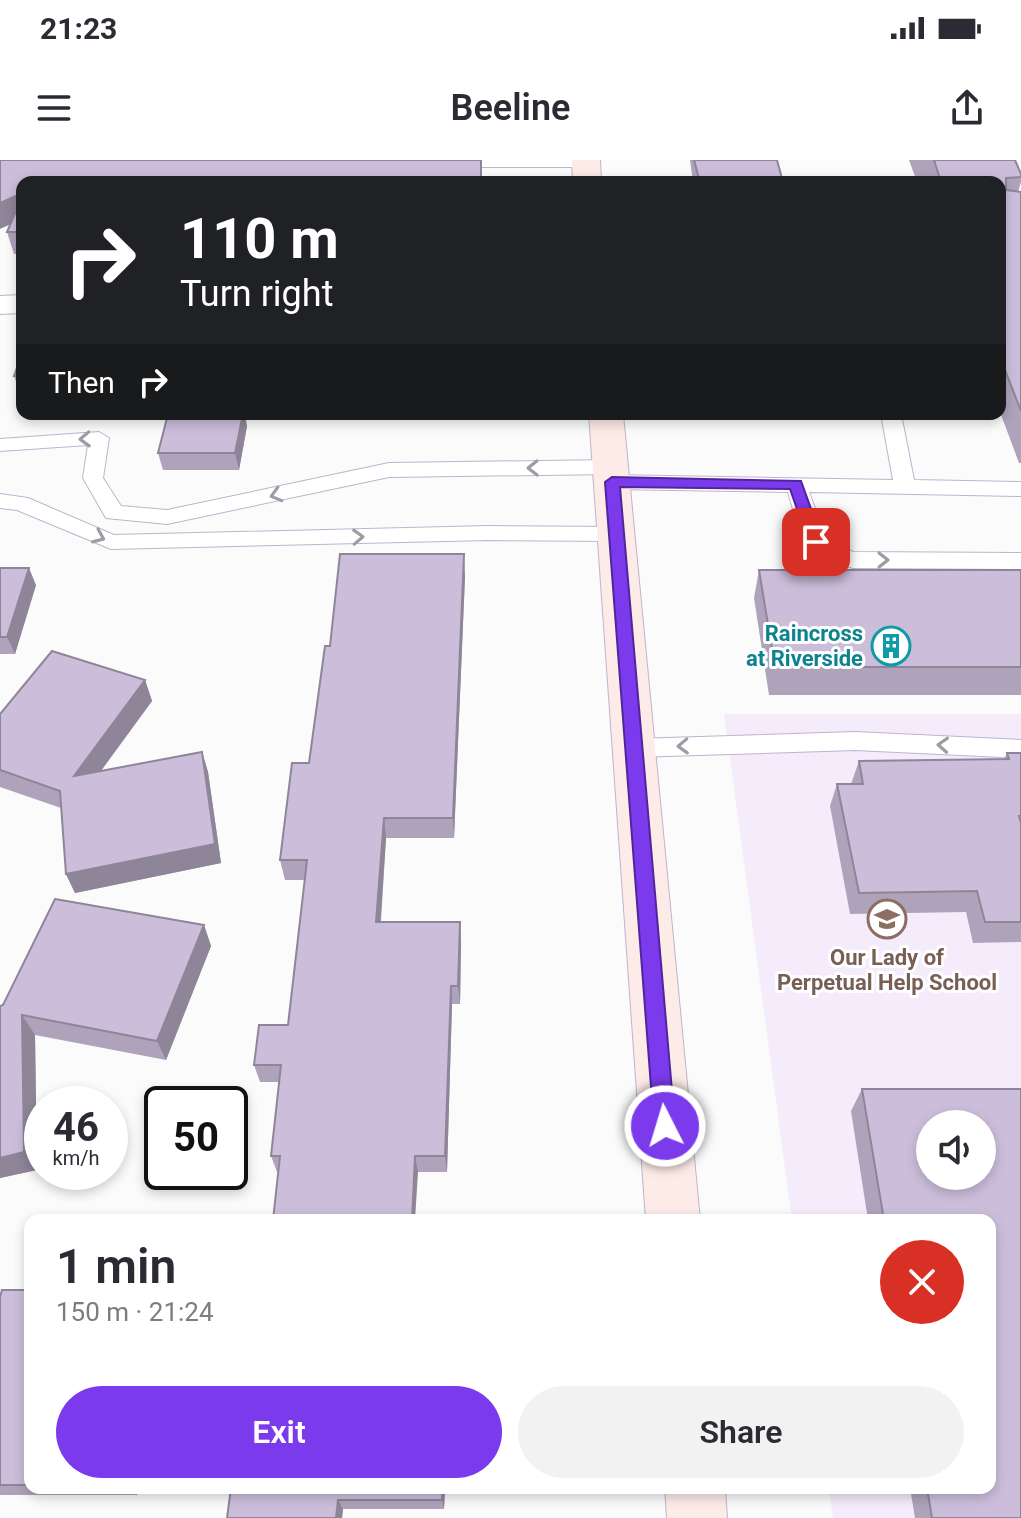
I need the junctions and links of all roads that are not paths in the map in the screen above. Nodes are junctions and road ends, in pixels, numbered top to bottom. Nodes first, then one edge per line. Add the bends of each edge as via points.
1 (431, 162) edge
2 (586, 168) edge
3 (607, 420) edge
4 (892, 420) edge
5 (0, 445) edge
6 (612, 474) junction
7 (796, 485) junction
8 (905, 487) junction
9 (1021, 489) edge
10 (0, 501) edge
11 (616, 534) junction
12 (1021, 561) edge
13 (634, 748) junction
14 (1021, 749) edge
15 (673, 1214) edge
16 (695, 1494) edge
17 (697, 1518) edge

1 - 2 lane
3 - 6 main road
4 - 8 lane
6 -> 5 lane via 389,470 167,517 114,513 93,478 99,438
6 - 7 lane
6 - 11 main road
7 - 8 lane
7 -> 12 lane via 816,542 829,555 853,560
8 - 9 lane
10 -> 11 lane via 21,503 111,542
11 - 13 main road
14 -> 13 lane via 855,741
13 - 15 main road
16 - 17 main road

